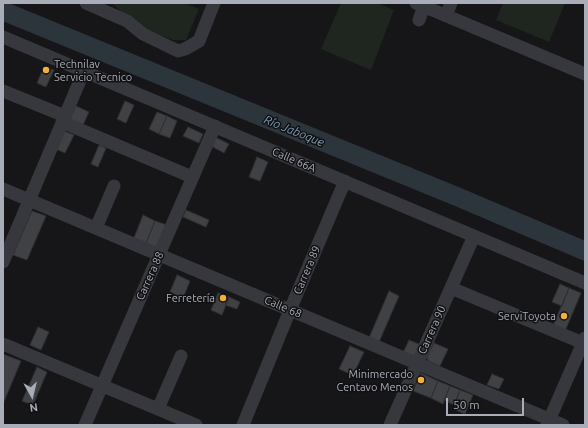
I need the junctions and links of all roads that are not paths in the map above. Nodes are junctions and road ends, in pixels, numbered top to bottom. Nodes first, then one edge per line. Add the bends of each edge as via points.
1 (86, 3) edge
2 (214, 3) edge
3 (451, 3) edge
4 (420, 5) edge
5 (446, 16) junction
6 (419, 20) dead end
7 (3, 37) edge
8 (84, 71) junction
9 (583, 77) edge
10 (3, 91) edge
11 (64, 119) junction
12 (215, 126) junction
13 (192, 177) junction
14 (345, 181) junction
15 (114, 186) dead end
16 (3, 189) edge
17 (29, 200) junction
18 (96, 228) junction
19 (474, 236) junction
20 (159, 255) junction
21 (3, 262) edge
22 (585, 283) edge
23 (451, 288) junction
24 (290, 310) junction
25 (584, 340) edge
26 (3, 344) edge
27 (181, 356) dead end
28 (417, 364) junction
29 (102, 385) junction
30 (158, 409) junction
31 (548, 422) edge
32 (85, 425) edge
33 (196, 425) edge
34 (243, 425) edge
35 (390, 425) edge
36 (563, 425) edge

1 - 2 street via 127,21 143,34 178,51 199,41
3 - 5 street
4 - 5 street
4 - 6 street
5 - 9 street
7 - 8 street, Calle 66A
8 - 11 street
8 - 12 street, Calle 66A
10 - 11 street
11 - 13 street
11 - 17 street
12 - 13 street, Carrera 88
12 - 14 street, Calle 66A
13 - 20 street, Carrera 88
14 - 19 street, Calle 66A
14 - 24 street, Carrera 89
15 - 18 street
16 - 17 street, Calle 68
17 - 18 street, Calle 68
17 - 21 street
18 - 20 street, Calle 68
19 - 22 street, Calle 66A
19 - 23 street, Carrera 90
20 - 24 street, Calle 68
20 - 29 street, Carrera 88
23 - 25 street
23 - 28 street, Carrera 90
24 - 28 street, Calle 68
24 - 34 street, Carrera 89
25 - 31 street
26 - 29 street
27 - 30 street
28 - 31 street, Calle 68
28 - 35 street, Carrera 90
29 - 30 street
29 - 32 street, Carrera 88
30 - 33 street
31 - 36 street, Calle 68

